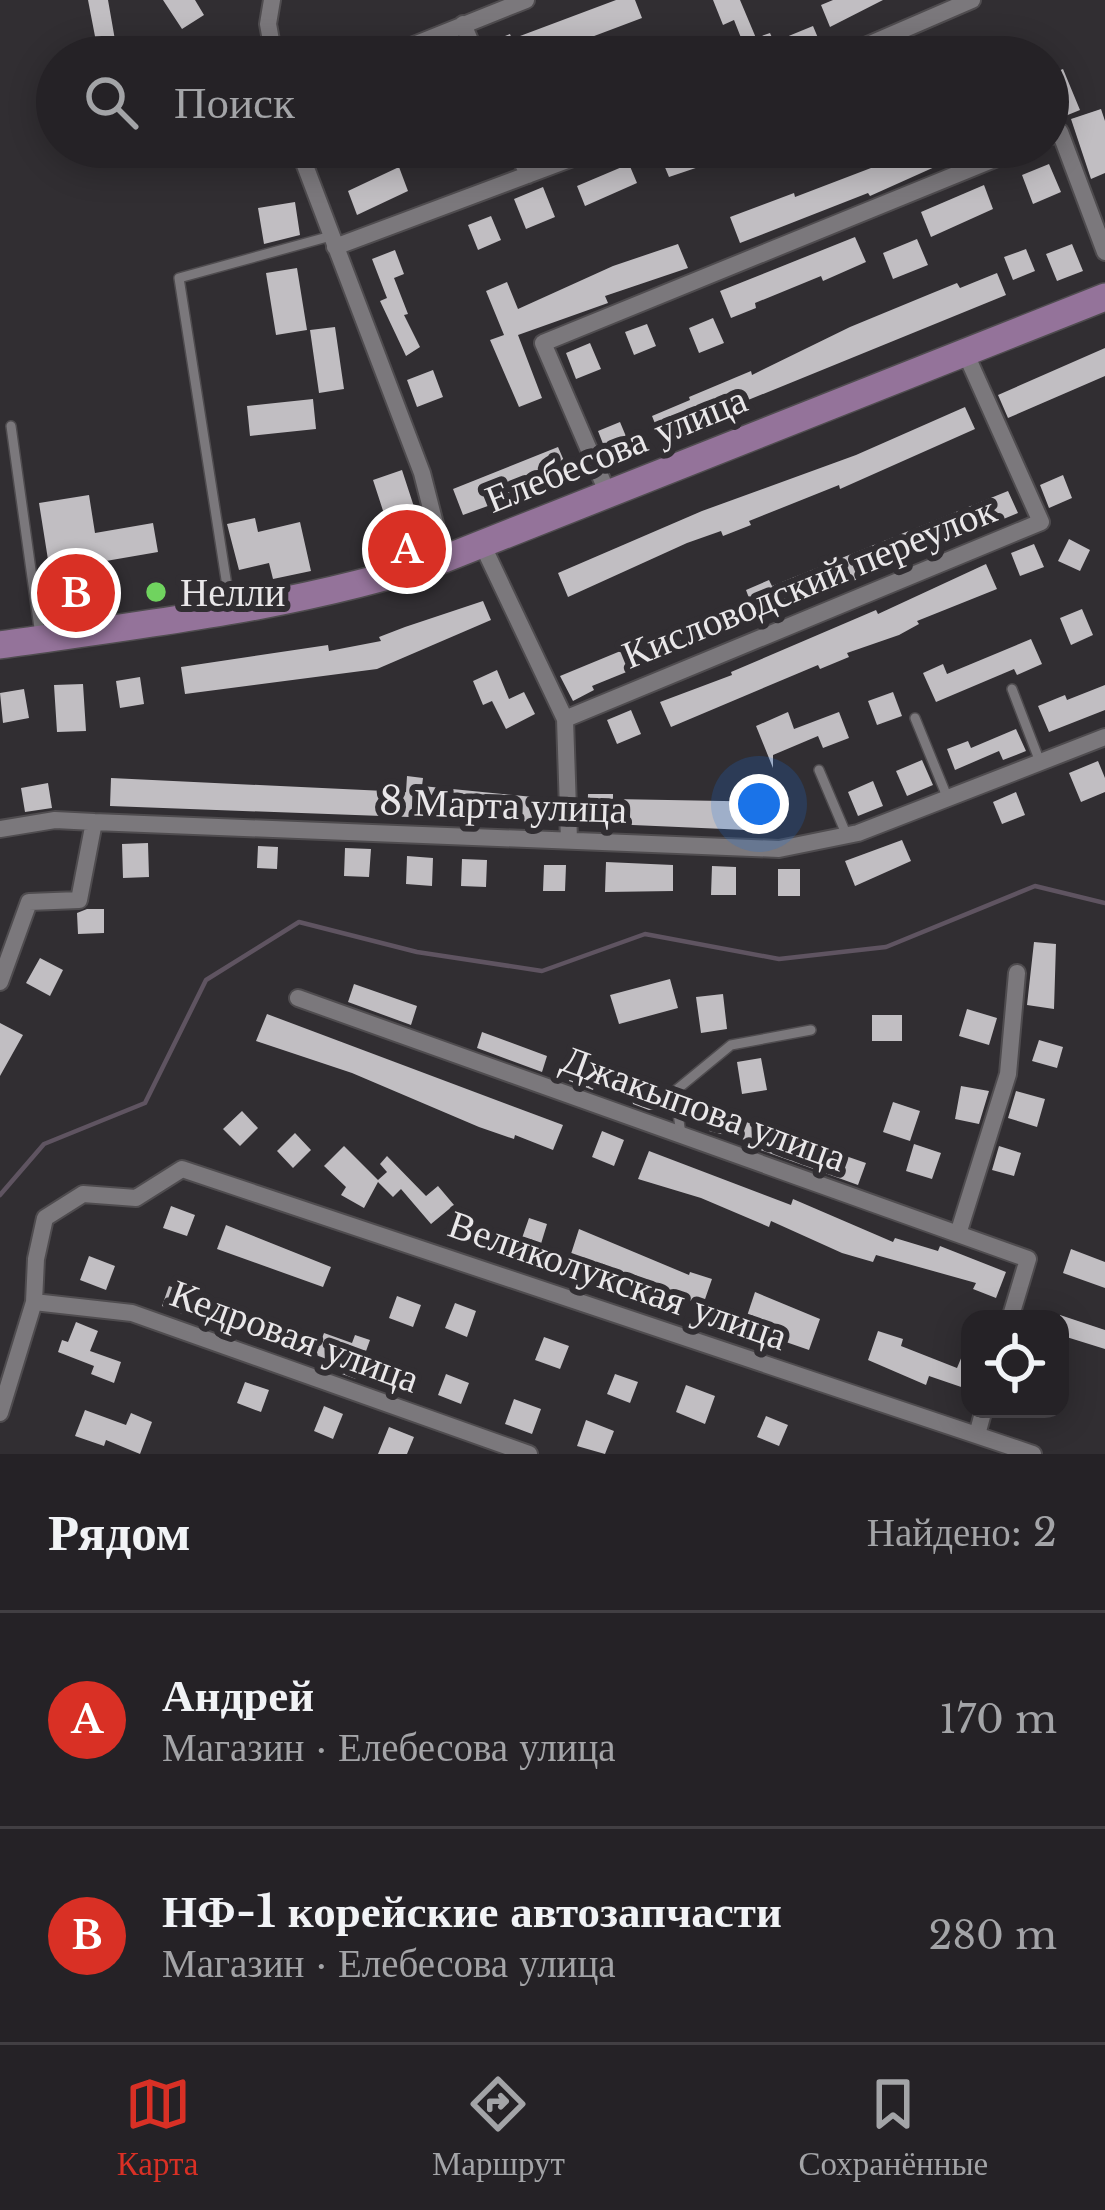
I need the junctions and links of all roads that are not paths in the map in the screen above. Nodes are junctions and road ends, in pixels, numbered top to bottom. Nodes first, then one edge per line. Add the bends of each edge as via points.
1 (272, 0) edge
2 (526, 0) edge
3 (972, 0) edge
4 (463, 24) junction
5 (270, 36) edge
6 (434, 36) edge
7 (468, 36) edge
8 (889, 36) edge
9 (1069, 156) edge
10 (306, 168) edge
11 (525, 168) edge
12 (546, 168) edge
13 (972, 168) edge
14 (528, 175) junction
15 (333, 242) junction
16 (1105, 252) edge
17 (1105, 297) edge
18 (965, 352) junction
19 (11, 426) dead end
20 (608, 494) junction
21 (482, 544) junction
22 (445, 559) junction
23 (231, 611) junction
24 (40, 639) junction
25 (0, 645) edge
26 (1012, 689) dead end
27 (915, 718) dead end
28 (565, 719) junction
29 (1105, 737) edge
30 (1040, 763) junction
31 (819, 770) dead end
32 (948, 799) junction
33 (94, 822) junction
34 (0, 829) edge
35 (848, 836) junction
36 (569, 840) junction
37 (1017, 973) dead end
38 (0, 982) edge
39 (298, 998) dead end
40 (812, 1030) dead end
41 (681, 1135) junction
42 (958, 1234) junction
43 (34, 1302) junction
44 (1013, 1310) edge
45 (0, 1414) edge
46 (982, 1418) edge
47 (977, 1435) junction
48 (508, 1451) edge
49 (529, 1454) edge
50 (1033, 1454) edge

1 - 5 street
2 - 4 street
3 - 8 street
4 - 6 street
4 - 7 street
9 - 16 street
10 - 15 street
11 - 14 street
12 - 14 street
13 - 20 street via 543,343
14 - 15 street
15 - 22 street via 422,472
15 - 23 lane via 179,278
17 - 18 main road, Елебесова улица
18 - 20 main road, Елебесова улица
18 - 28 street, Кисловодский переулок via 1041,522
19 - 24 lane
20 - 21 main road, Елебесова улица
21 - 22 main road, Елебесова улица
21 - 28 street
22 - 23 main road, Елебесова улица via 363,586
23 - 24 main road, Елебесова улица
24 - 25 main road, Елебесова улица
26 - 30 lane
27 - 32 lane
28 - 36 street
29 - 30 street, 8 Марта улица
30 - 32 street, 8 Марта улица
31 - 35 lane
32 - 35 street, 8 Марта улица
33 - 34 street, 8 Марта улица
33 - 36 street, 8 Марта улица
33 - 38 street via 79,900 29,902
35 - 36 street, 8 Марта улица via 779,849
37 - 42 street via 1008,1074
39 - 41 street, Джакыпова улица
40 - 41 lane via 731,1045 675,1091
41 - 42 street, Джакыпова улица
42 - 44 street, Джакыпова улица via 1028,1258
43 - 45 street
43 - 47 street, Великолукская улица via 45,1218 83,1194 136,1198 182,1169
43 - 48 street, Кедровая улица via 132,1313
46 - 47 street
47 - 50 street, Великолукская улица
48 - 49 street, Кедровая улица

